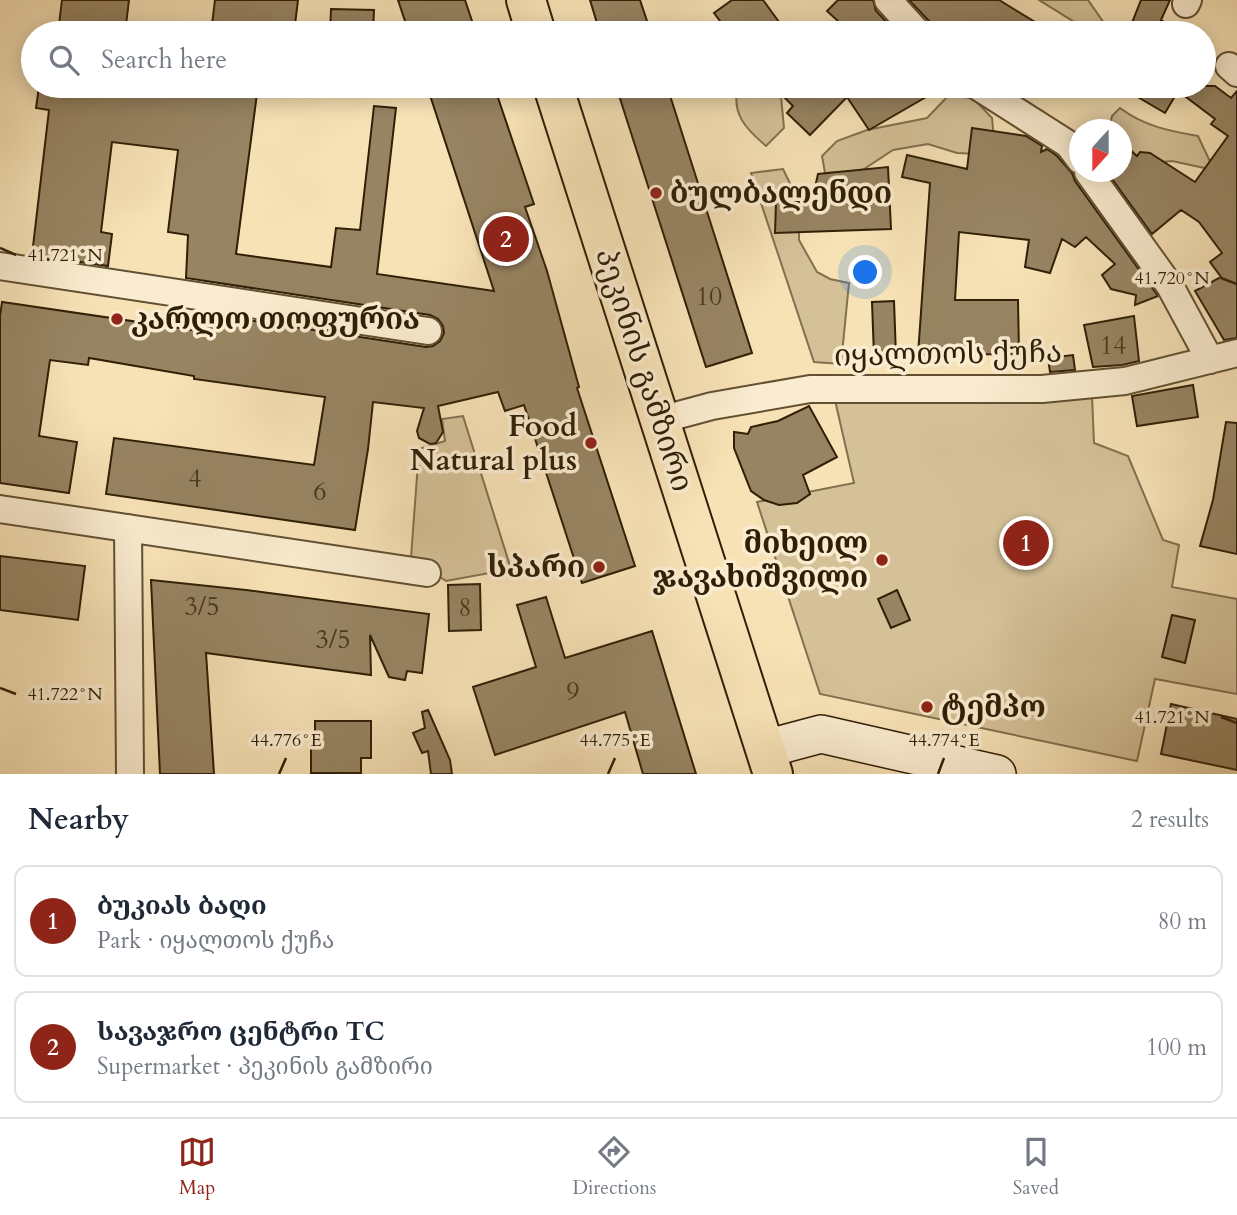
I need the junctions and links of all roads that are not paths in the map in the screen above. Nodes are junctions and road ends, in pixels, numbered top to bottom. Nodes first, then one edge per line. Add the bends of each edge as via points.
1 (526, 0) edge
2 (888, 0) edge
3 (532, 21) edge
4 (907, 21) edge
5 (557, 98) edge
6 (996, 98) edge
7 (1069, 145) edge
8 (1095, 182) edge
9 (0, 267) edge
10 (428, 331) dead end
11 (1221, 357) edge
12 (660, 420) junction
13 (0, 509) edge
14 (128, 528) junction
15 (427, 573) dead end
16 (769, 761) edge
17 (130, 774) edge
18 (997, 774) edge

1 - 3 main road
2 - 4 street
5 - 12 main road, პეკინის გამზირი
6 - 7 street
8 - 11 street
9 - 10 street
11 - 12 street, იყალთოს ქუჩა via 1125,381 1042,389 810,389
12 - 16 main road, პეკინის გამზირი
13 - 14 street
14 - 15 street
14 - 17 street
16 - 18 street via 821,734

